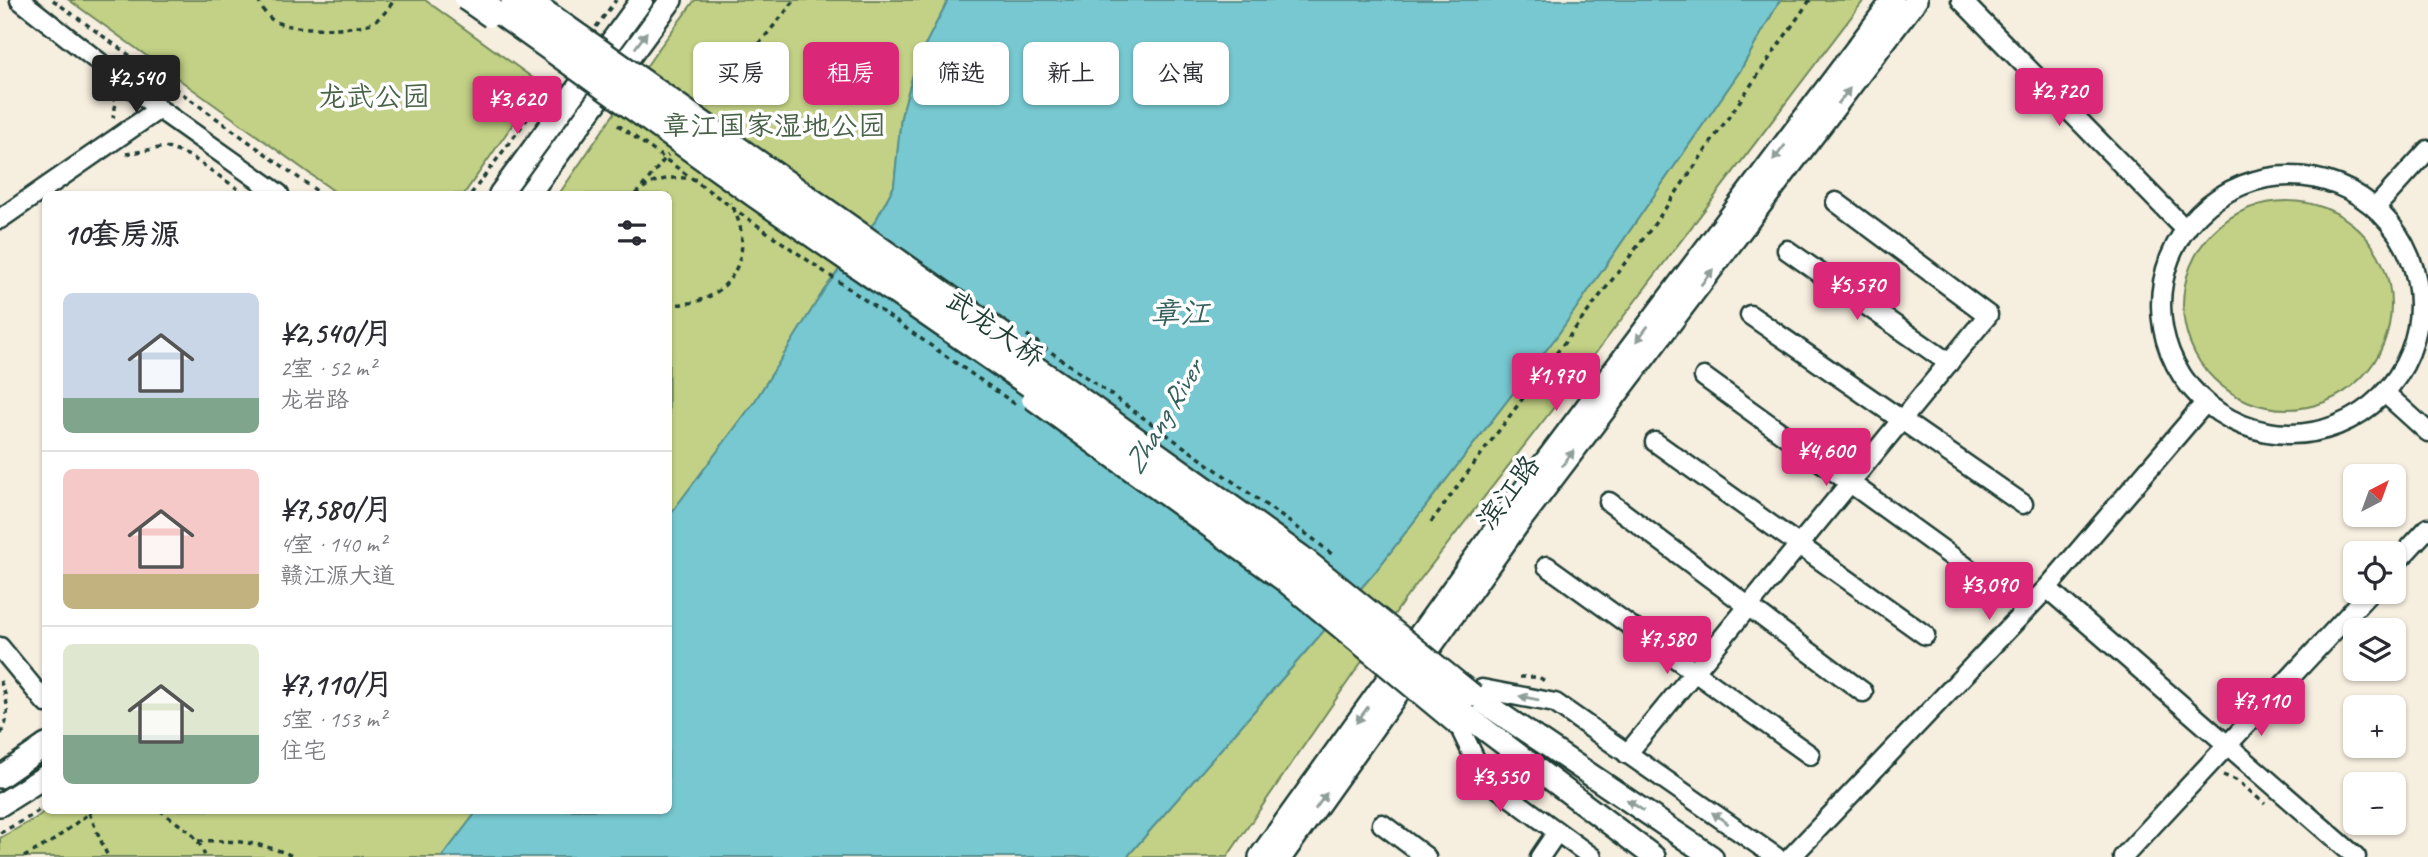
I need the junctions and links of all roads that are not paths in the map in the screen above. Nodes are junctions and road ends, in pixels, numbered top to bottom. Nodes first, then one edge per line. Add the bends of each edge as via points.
1 (20, 0) edge
2 (464, 0) edge
3 (480, 0) edge
4 (513, 0) edge
5 (532, 0) edge
6 (642, 0) edge
7 (671, 0) edge
8 (1893, 0) edge
9 (1916, 0) edge
10 (1961, 0) edge
11 (159, 108) junction
12 (2428, 150) edge
13 (275, 191) edge
14 (502, 191) edge
15 (531, 191) edge
16 (1836, 202) dead end
17 (2376, 207) junction
18 (0, 219) edge
19 (2184, 228) junction
20 (1787, 250) dead end
21 (1750, 315) dead end
22 (1949, 363) junction
23 (1704, 377) dead end
24 (2386, 394) junction
25 (2205, 403) junction
26 (1902, 420) junction
27 (2428, 432) edge
28 (1655, 442) dead end
29 (1850, 482) junction
30 (1609, 502) dead end
31 (2023, 504) dead end
32 (2428, 528) edge
33 (1799, 545) junction
34 (2406, 552) edge
35 (1547, 566) dead end
36 (1969, 569) dead end
37 (2047, 588) junction
38 (2359, 604) edge
39 (1748, 606) junction
40 (1925, 635) dead end
41 (0, 646) edge
42 (1695, 671) junction
43 (1863, 692) dead end
44 (42, 697) edge
45 (1471, 707) junction
46 (2227, 747) junction
47 (42, 748) edge
48 (1627, 754) junction
49 (1810, 755) dead end
50 (0, 776) edge
51 (42, 779) edge
52 (0, 806) edge
53 (1382, 824) dead end
54 (1558, 832) junction
55 (1260, 857) edge
56 (1281, 857) edge
57 (1426, 857) edge
58 (1540, 857) edge
59 (1592, 857) edge
60 (1654, 857) edge
61 (1712, 857) edge
62 (1776, 857) edge
63 (1791, 857) edge
64 (2123, 857) edge
65 (2356, 857) edge

1 - 11 street
2 - 45 street, bridge via 1285,583
3 - 45 main road, 武龙大桥, bridge via 1291,571
4 - 45 main road, 武龙大桥, bridge via 1301,556
5 - 45 street, bridge via 1304,546
6 - 14 main road
15 -> 7 main road
8 -> 55 main road, 滨江路 via 1515,502
56 -> 9 main road, 滨江路 via 1521,520
10 - 19 street
11 - 13 street
11 - 18 street
12 - 17 street
16 - 22 street via 1989,315
17 - 19 street via 2339,184 2297,175 2254,179 2215,198
17 - 24 street via 2402,239 2418,278 2420,320 2409,360
19 - 25 street via 2167,262 2161,313 2165,339 2180,374
20 - 22 street
21 - 26 street
22 - 26 street
23 - 29 street
24 - 25 street via 2355,419 2304,433 2278,434 2239,424
24 - 27 street
25 - 37 street
26 - 29 street
26 - 31 street
28 - 33 street
29 - 33 street
29 - 36 street
30 - 39 street
32 - 34 street
33 - 39 street
33 - 40 street
35 - 42 street
37 - 46 street
37 - 63 street
38 - 46 street
39 - 42 street
39 - 43 street
41 - 44 street
42 - 48 street
42 - 49 street
48 -> 45 street via 1555,703
45 - 54 street via 1484,778
45 - 60 main road
61 -> 45 main road
46 - 64 street
46 - 65 street
47 - 50 main road
62 -> 48 street
51 - 52 main road
53 - 57 street
54 - 58 street
54 - 59 street

